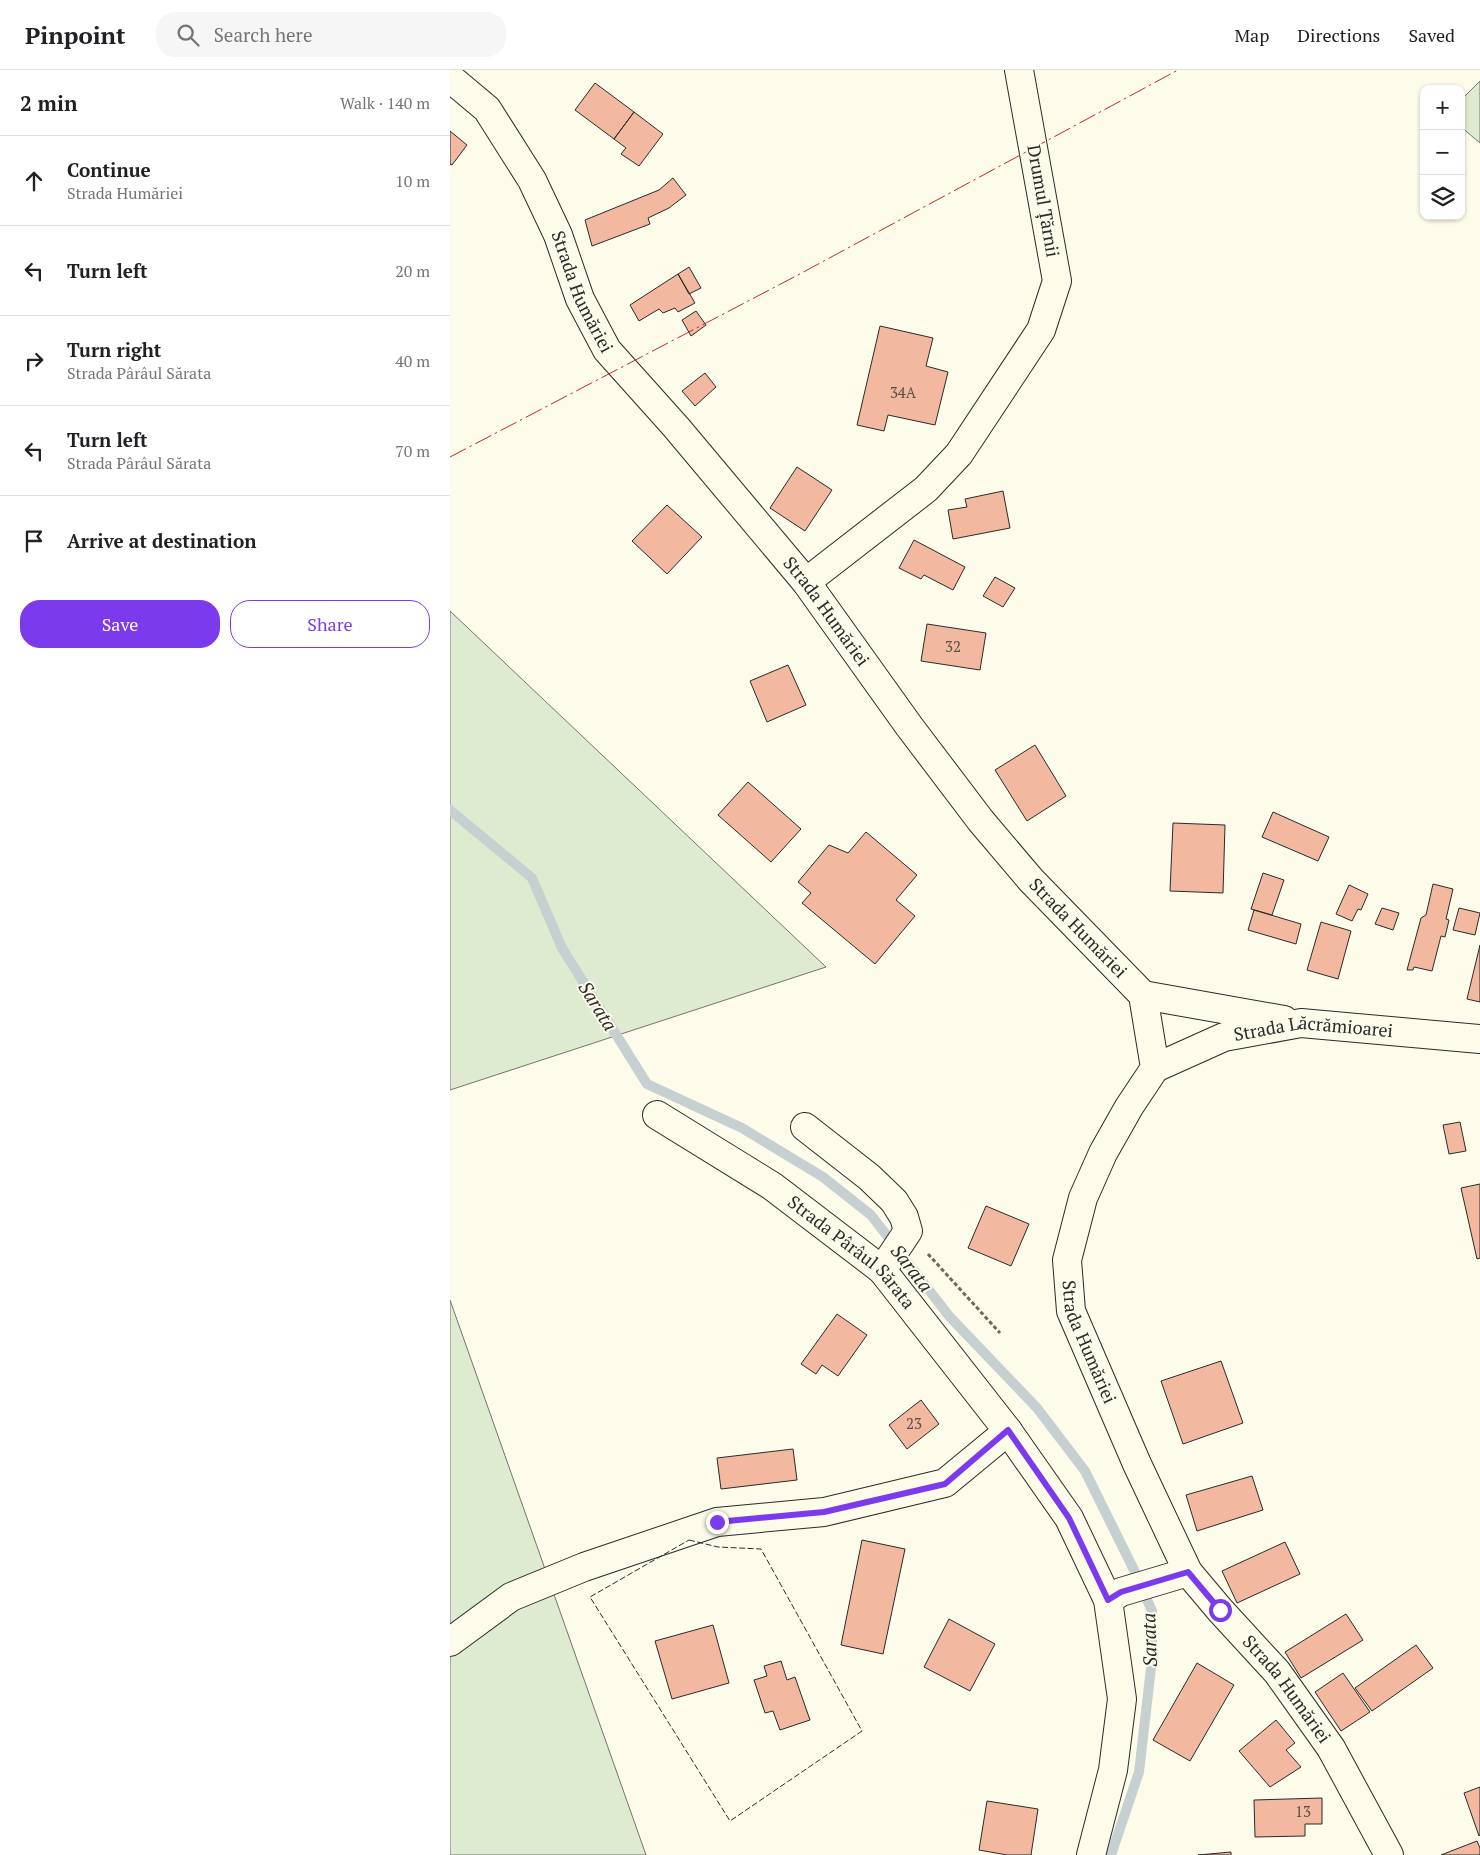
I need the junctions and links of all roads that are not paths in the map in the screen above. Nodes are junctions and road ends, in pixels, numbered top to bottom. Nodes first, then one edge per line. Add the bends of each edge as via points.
1 (1019, 70) edge
2 (450, 78) edge
3 (806, 582) junction
4 (1143, 995) junction
5 (1301, 1023) junction
6 (1480, 1039) edge
7 (1155, 1068) junction
8 (657, 1115) dead end
9 (805, 1127) dead end
10 (885, 1266) junction
11 (1008, 1430) junction
12 (1188, 1572) junction
13 (1115, 1596) junction
14 (450, 1642) edge
15 (1091, 1855) edge
16 (1389, 1855) edge

1 - 3 street, Drumul Țărnii via 1057,281 1041,330 960,454 926,489
2 - 3 street, Strada Humăriei via 487,109 532,180 558,235 580,299 607,350
3 - 4 street, Strada Humăriei via 980,821 1030,880
4 - 5 street
4 - 7 street
5 - 6 street, Strada Lăcrămioarei
5 - 7 street, Strada Lăcrămioarei via 1224,1037
7 - 12 street, Strada Humăriei via 1103,1153 1084,1198 1067,1260 1071,1311
8 - 10 street, Strada Pârâul Sărata via 772,1186
9 - 10 street via 869,1178 894,1201 904,1217 907,1233
10 - 11 street, Strada Pârâul Sărata
11 - 13 street, Strada Pârâul Sărata via 1069,1518
11 - 14 street via 945,1484 824,1512 717,1522 584,1567 511,1597
12 - 13 street
12 - 16 street, Strada Humăriei via 1278,1672 1331,1748
13 - 15 street, Strada Pârâul Sărata via 1122,1699 1113,1770

